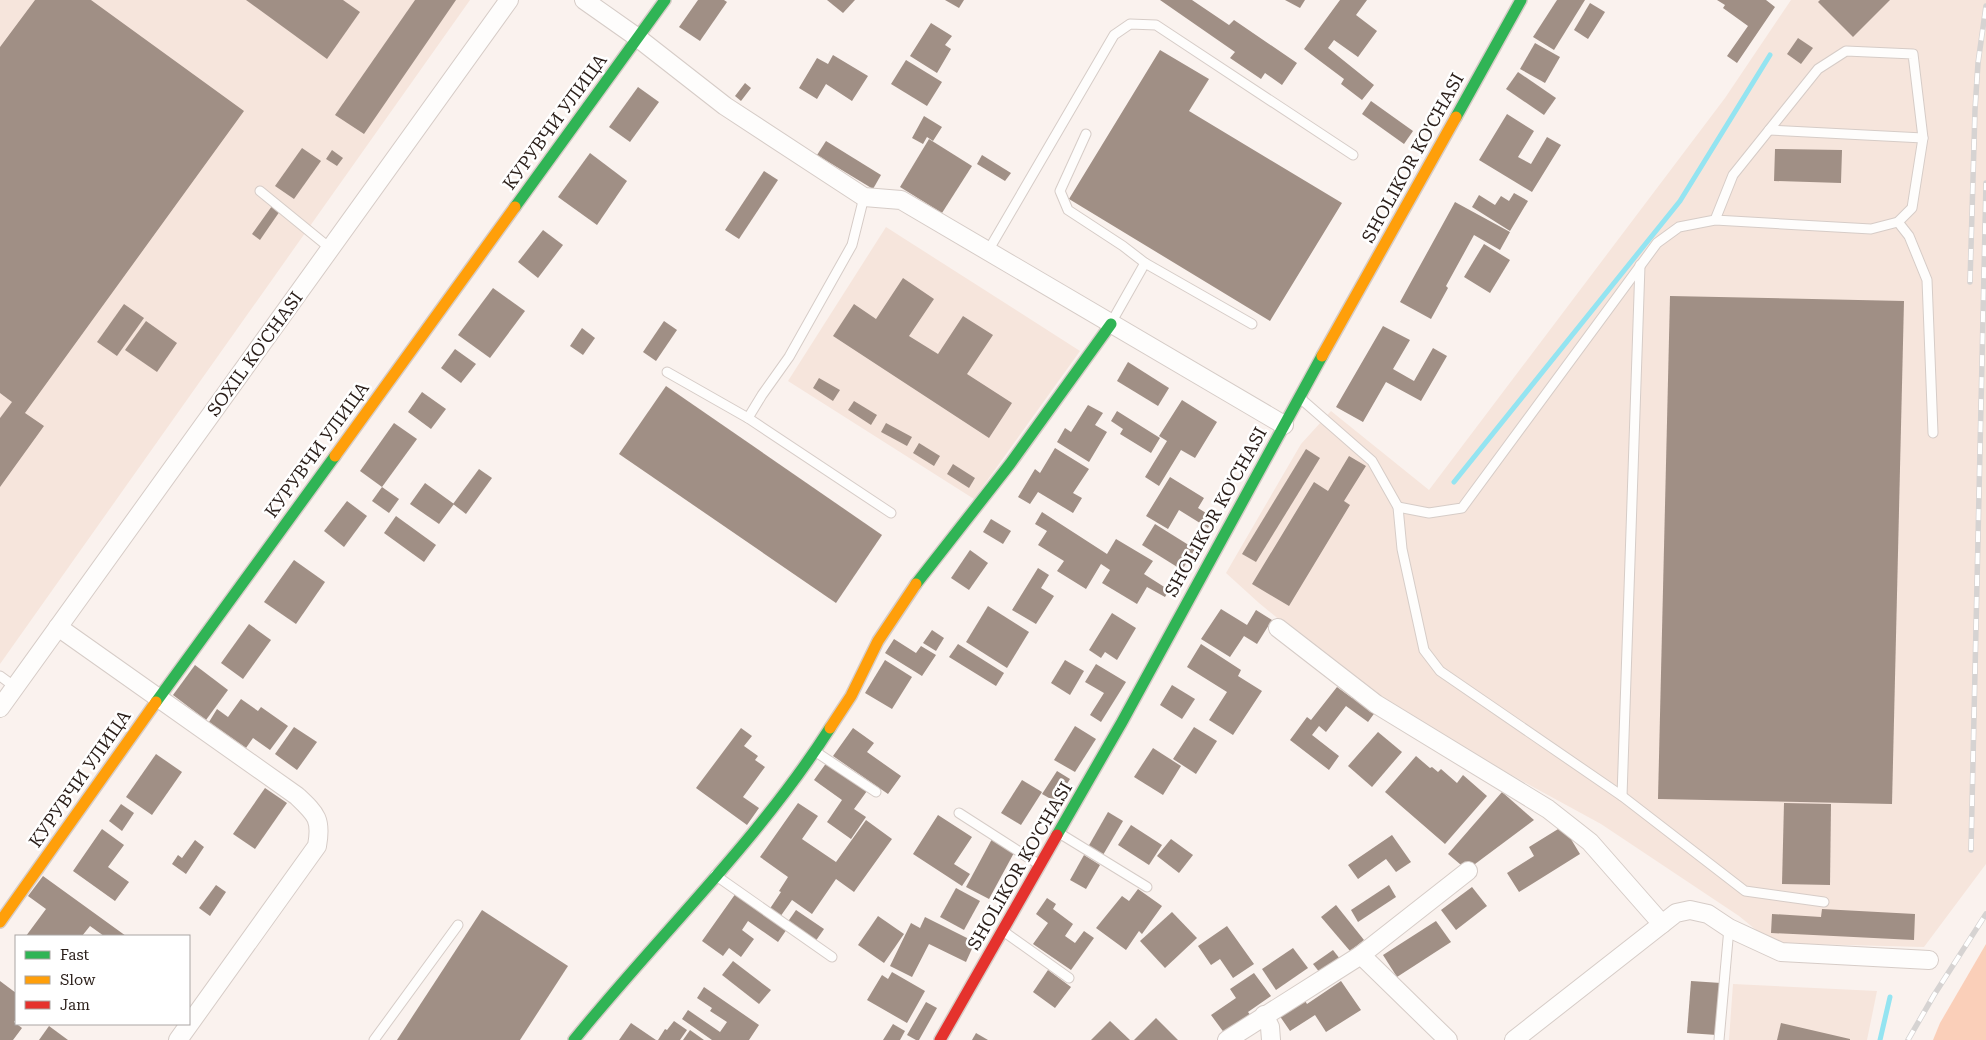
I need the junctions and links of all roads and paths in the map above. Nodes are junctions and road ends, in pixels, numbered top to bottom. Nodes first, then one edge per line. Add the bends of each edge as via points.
1 (510, 0) edge
2 (584, 0) edge
3 (666, 0) edge
4 (1521, 0) edge
5 (638, 38) junction
6 (1770, 130) junction
7 (1086, 134) dead end
8 (1923, 138) junction
9 (1353, 155) dead end
10 (260, 191) dead end
11 (864, 197) junction
12 (1716, 220) junction
13 (1898, 222) junction
14 (332, 249) junction
15 (988, 251) junction
16 (1145, 263) junction
17 (1640, 265) junction
18 (1111, 324) junction
19 (1252, 324) dead end
20 (667, 372) dead end
21 (1300, 398) junction
22 (748, 418) junction
23 (1284, 425) junction
24 (1933, 433) dead end
25 (1398, 507) junction
26 (891, 513) dead end
27 (58, 628) junction
28 (1278, 628) dead end
29 (0, 676) edge
30 (16, 687) junction
31 (158, 700) junction
32 (0, 708) edge
33 (816, 751) junction
34 (876, 792) dead end
35 (1622, 796) junction
36 (959, 813) dead end
37 (1058, 833) junction
38 (1040, 865) junction
39 (1468, 872) dead end
40 (715, 875) junction
41 (1147, 887) dead end
42 (1824, 902) dead end
43 (0, 922) edge
44 (1662, 924) junction
45 (458, 925) dead end
46 (1729, 928) junction
47 (1002, 931) junction
48 (832, 956) dead end
49 (1361, 956) junction
50 (1929, 960) dead end
51 (1069, 978) dead end
52 (1264, 1015) junction
53 (190, 1023) edge
54 (189, 1025) edge
55 (178, 1040) edge
56 (374, 1040) edge
57 (574, 1040) edge
58 (940, 1040) edge
59 (1227, 1040) edge
60 (1271, 1040) edge
61 (1448, 1040) edge
62 (1514, 1040) edge
63 (1719, 1040) edge

1 - 14 street, SOXIL KO'CHASI
2 - 5 street
3 - 5 street, КУРУВЧИ УЛИЦА
4 - 21 street, SHOLIKOR KO'CHASI
5 - 11 street via 726,106
5 - 31 street, КУРУВЧИ УЛИЦА
6 - 8 lane
6 - 8 lane via 1818,69 1846,51 1913,54
6 - 12 lane via 1733,175
7 - 16 lane via 1060,190 1068,210
8 - 13 lane via 1912,208
9 - 15 lane via 1156,25 1130,24 1114,35
10 - 14 lane
11 - 15 street via 901,200
11 - 22 lane via 852,244 789,357
12 - 13 lane via 1871,229
12 - 17 lane via 1679,227 1657,243
13 - 24 lane via 1909,236 1927,280
14 - 27 street, SOXIL KO'CHASI
15 - 18 street
16 - 18 lane
16 - 19 lane
17 - 25 lane via 1462,508 1429,513
17 - 35 lane
18 - 23 street
18 - 33 street via 1010,464 906,599 878,641 851,696
20 - 22 lane
21 - 23 street, SHOLIKOR KO'CHASI
21 - 25 lane via 1372,461
22 - 26 lane
23 - 37 street, SHOLIKOR KO'CHASI
25 - 35 lane via 1402,549 1424,650 1440,671
27 - 30 street, SOXIL KO'CHASI
27 - 31 street
28 - 44 street via 1376,704 1548,809 1590,842
29 - 30 lane
30 - 32 street, SOXIL KO'CHASI
31 - 43 street, КУРУВЧИ УЛИЦА
31 - 53 street via 297,796 316,815 320,831 317,846
33 - 34 lane
33 - 40 street via 763,821
35 - 42 lane via 1745,891
36 - 38 lane
37 - 38 street, SHOLIKOR KO'CHASI
37 - 41 lane
38 - 47 street, SHOLIKOR KO'CHASI
39 - 49 street
40 - 48 lane
40 - 57 street
44 - 46 street via 1676,912 1690,910 1708,914
44 - 62 street
45 - 56 lane
46 - 50 street via 1781,952
46 - 63 lane
47 - 51 lane
47 - 58 street, SHOLIKOR KO'CHASI
49 - 52 street
49 - 61 street
52 - 59 street
52 - 60 street via 1270,1027
54 - 55 street

